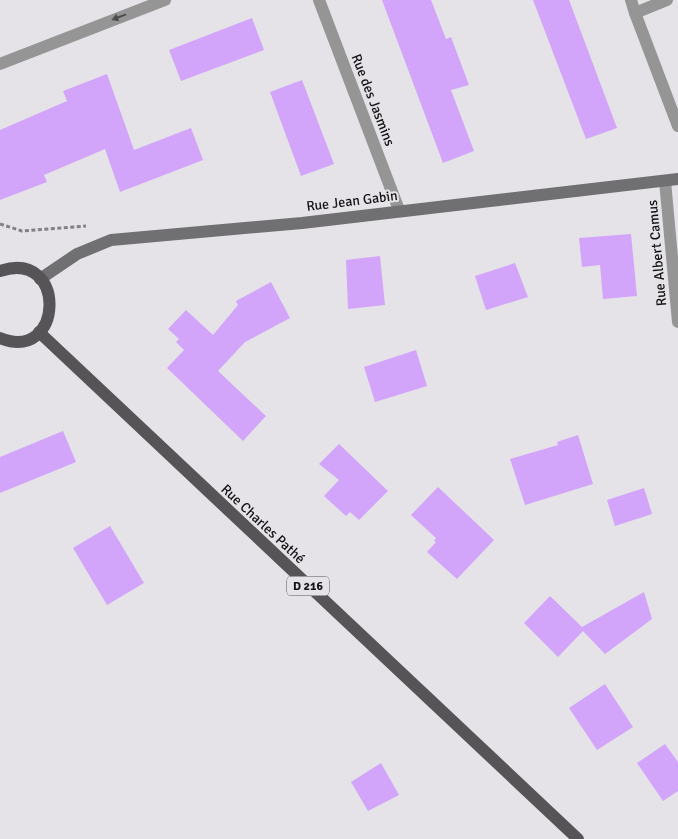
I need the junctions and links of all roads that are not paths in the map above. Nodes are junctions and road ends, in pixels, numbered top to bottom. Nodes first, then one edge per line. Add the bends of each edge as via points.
1 (164, 0) edge
2 (319, 0) edge
3 (631, 0) edge
4 (667, 0) edge
5 (635, 12) junction
6 (0, 64) edge
7 (678, 126) edge
8 (672, 180) edge
9 (399, 210) junction
10 (0, 271) edge
11 (40, 279) junction
12 (678, 322) edge
13 (39, 332) junction
14 (1, 341) edge
15 (578, 839) edge

1 -> 6 street
2 - 9 street, Rue des Jasmins
3 - 5 street
4 - 5 street
5 - 7 street
8 - 9 street, Rue Jean Gabin
8 - 12 street, Rue Albert Camus
9 - 11 street, Rue Jean Gabin via 302,223 111,240 77,254
10 - 11 main road via 18,268
11 - 13 main road via 51,298 51,310
13 - 14 main road via 23,340
13 - 15 main road, Rue Charles Pathé / D 216

